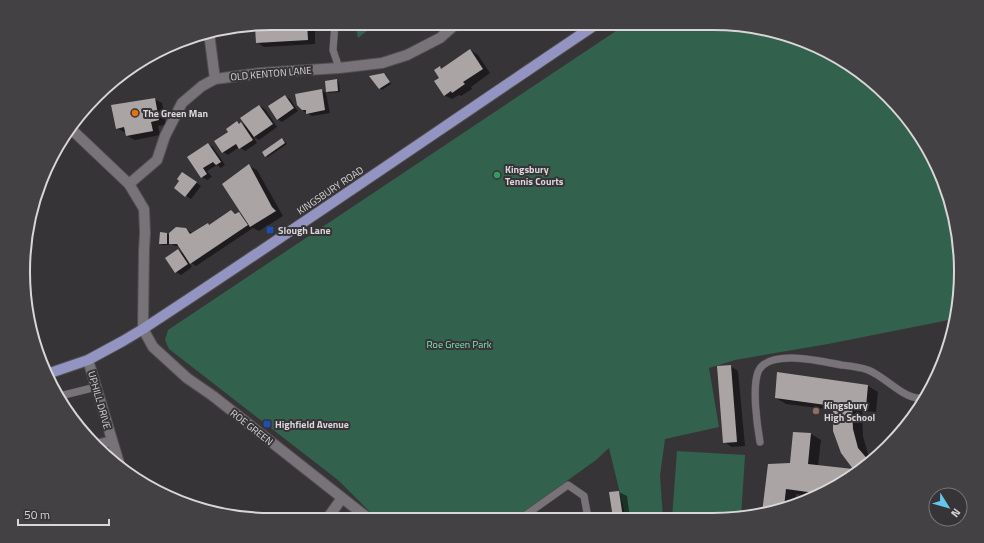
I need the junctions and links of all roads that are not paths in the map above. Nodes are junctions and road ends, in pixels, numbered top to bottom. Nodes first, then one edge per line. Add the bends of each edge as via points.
1 (334, 30) edge
2 (449, 30) edge
3 (588, 30) edge
4 (210, 38) edge
5 (339, 68) junction
6 (216, 79) junction
7 (74, 132) edge
8 (129, 184) junction
9 (143, 329) junction
10 (88, 360) junction
11 (52, 372) edge
12 (96, 387) junction
13 (64, 395) edge
14 (918, 398) edge
15 (112, 441) junction
16 (760, 442) dead end
17 (102, 443) edge
18 (117, 457) edge
19 (342, 498) junction
20 (331, 513) edge
21 (361, 513) edge
22 (528, 513) edge
23 (587, 513) edge

1 - 5 lane via 333,50
2 - 5 street, OLD KENTON LANE via 440,38 407,55 382,63
3 - 9 main road, KINGSBURY ROAD
4 - 6 street
5 - 6 street, OLD KENTON LANE via 260,73
6 - 8 street, OLD KENTON LANE via 202,86 182,103 165,136 158,160
7 - 8 street
8 - 9 street via 144,208
9 - 10 main road, KINGSBURY ROAD
9 - 19 street, ROE GREEN via 153,348 187,378
10 - 11 main road, KINGSBURY ROAD
10 - 12 street, UPHILL DRIVE
12 - 13 lane
12 - 15 street, UPHILL DRIVE
14 - 16 lane via 867,369 807,359 780,358 764,364 758,371 756,410
15 - 17 street
15 - 18 street, UPHILL DRIVE
19 - 20 street
19 - 21 street, ROE GREEN
22 - 23 lane via 568,485 584,496

